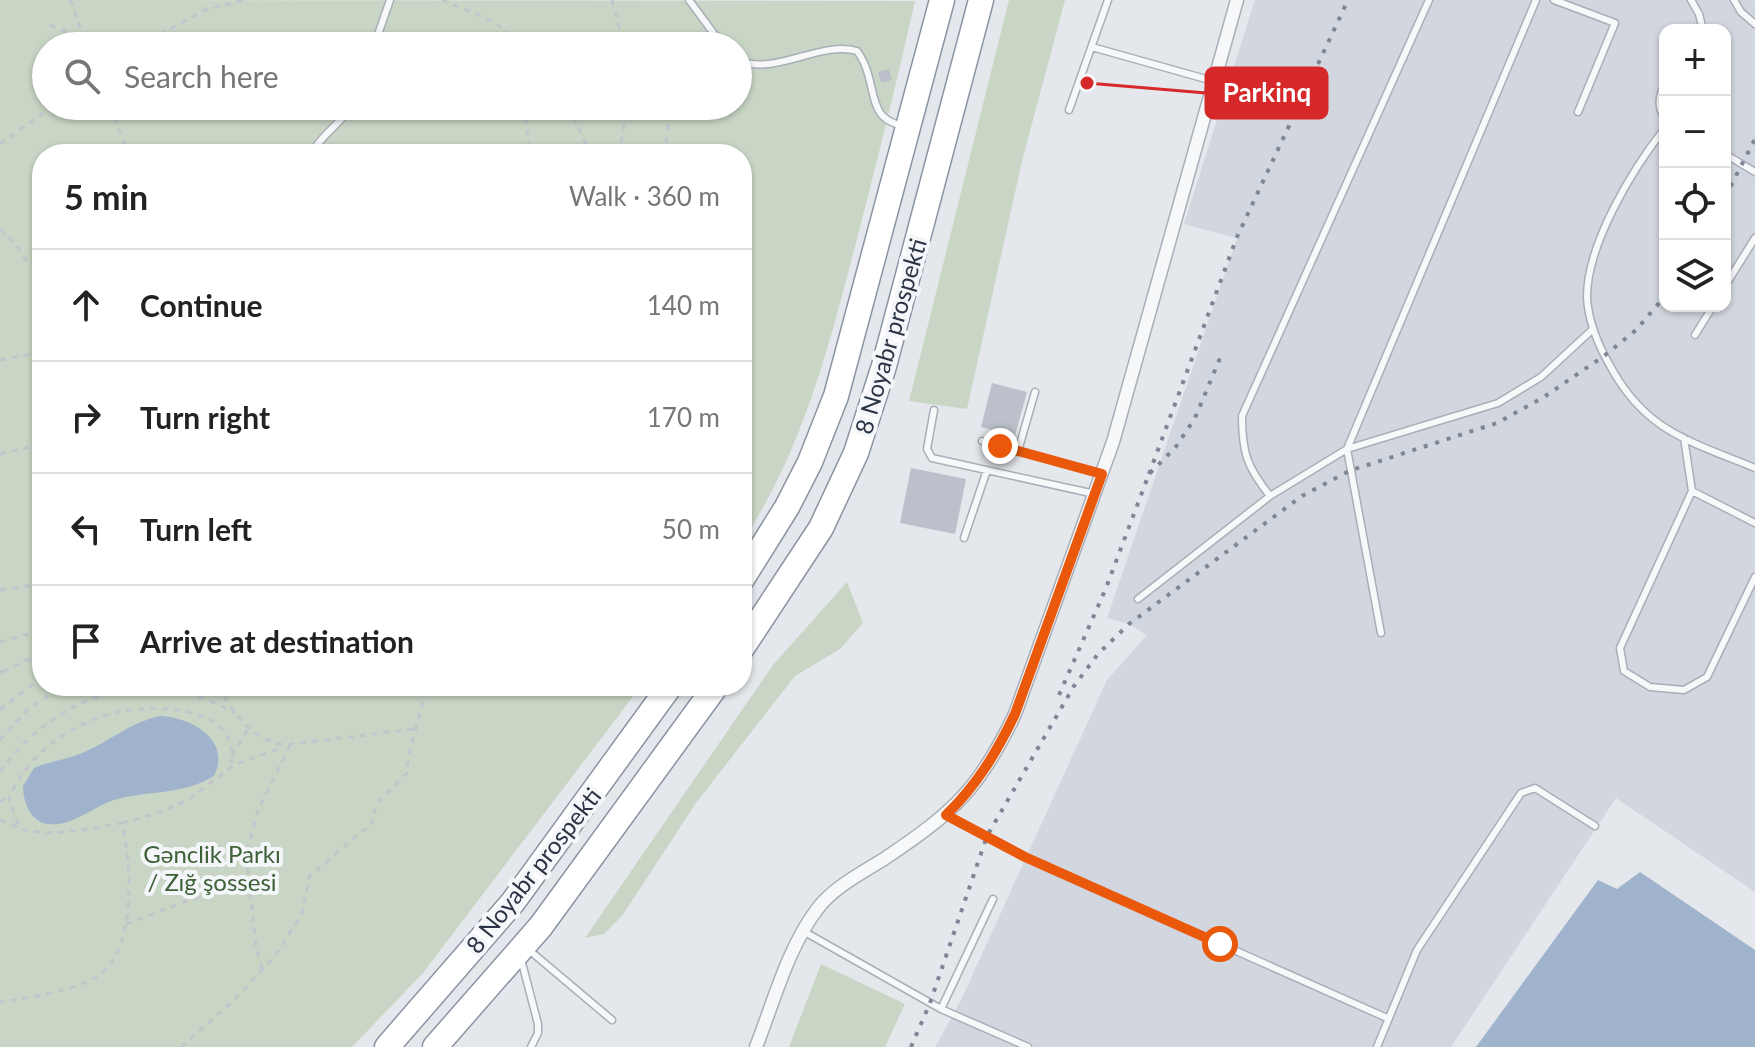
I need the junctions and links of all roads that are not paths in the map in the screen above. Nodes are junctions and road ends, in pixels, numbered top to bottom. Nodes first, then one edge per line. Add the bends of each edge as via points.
1 (390, 0) edge
2 (689, 0) edge
3 (981, 0) edge
4 (1108, 0) edge
5 (1237, 0) edge
6 (1429, 0) edge
7 (1536, 0) edge
8 (1554, 0) edge
9 (1691, 0) edge
10 (1734, 0) edge
11 (939, 3) edge
12 (1702, 24) edge
13 (1755, 24) edge
14 (379, 32) edge
15 (713, 32) edge
16 (1092, 47) junction
17 (752, 62) edge
18 (1213, 81) junction
19 (1069, 110) dead end
20 (1578, 112) dead end
21 (341, 120) edge
22 (907, 128) junction
23 (1659, 136) edge
24 (316, 144) edge
25 (1731, 158) edge
26 (1755, 172) edge
27 (1755, 238) edge
28 (1731, 276) edge
29 (1709, 312) edge
30 (1593, 329) junction
31 (1695, 335) dead end
32 (1035, 392) dead end
33 (934, 410) dead end
34 (1684, 438) junction
35 (982, 441) dead end
36 (1347, 449) junction
37 (1018, 451) junction
38 (1755, 468) edge
39 (987, 470) junction
40 (1102, 474) junction
41 (1692, 491) junction
42 (1095, 494) junction
43 (1270, 496) junction
44 (1755, 523) edge
45 (964, 538) dead end
46 (752, 563) edge
47 (1755, 577) edge
48 (1138, 599) dead end
49 (752, 633) edge
50 (1381, 633) dead end
51 (663, 696) edge
52 (709, 696) edge
53 (946, 815) junction
54 (1595, 826) dead end
55 (993, 899) dead end
56 (803, 931) junction
57 (522, 950) junction
58 (941, 1009) junction
59 (1387, 1018) junction
60 (612, 1020) dead end
61 (387, 1047) edge
62 (435, 1047) edge
63 (531, 1047) edge
64 (756, 1047) edge
65 (1028, 1047) edge
66 (1377, 1047) edge

1 - 14 lane
2 - 15 lane
3 - 49 highway, 8 Noyabr prospekti via 856,453 821,528
4 - 16 lane
5 - 18 street
6 - 43 lane via 1242,416 1242,445
7 - 36 lane
8 - 20 lane via 1615,23
9 - 12 lane
10 - 13 lane
11 - 22 highway, 8 Noyabr prospekti
16 - 18 lane
16 - 19 lane
17 - 22 lane via 857,51 882,117
18 - 40 street
21 - 24 lane
22 - 46 highway, 8 Noyabr prospekti via 836,396 810,462
23 - 30 lane via 1641,159 1599,240 1587,298
25 - 26 lane
27 - 28 lane
29 - 31 lane
30 - 34 lane via 1619,382 1639,407
30 - 36 lane via 1541,377 1498,403
32 - 37 lane
33 - 39 lane via 928,455
34 - 38 lane
34 - 41 lane
35 - 37 lane
36 - 43 lane
36 - 50 lane
37 - 40 lane
39 - 42 lane
39 - 45 lane
40 - 42 street
41 - 44 lane
41 - 47 lane via 1620,648 1624,671 1650,687 1684,690 1707,677
42 - 53 street via 1005,735 968,793
43 - 48 lane
51 - 61 highway, 8 Noyabr prospekti via 513,902
52 - 57 highway, 8 Noyabr prospekti
53 - 56 street via 845,884 820,905
53 - 59 lane via 1025,857
54 - 59 lane via 1535,788 1521,793 1417,950
55 - 58 lane
56 - 58 lane
56 - 64 street
57 - 60 lane
57 - 62 highway, 8 Noyabr prospekti
57 - 63 lane via 538,1024
58 - 65 lane
59 - 66 lane

